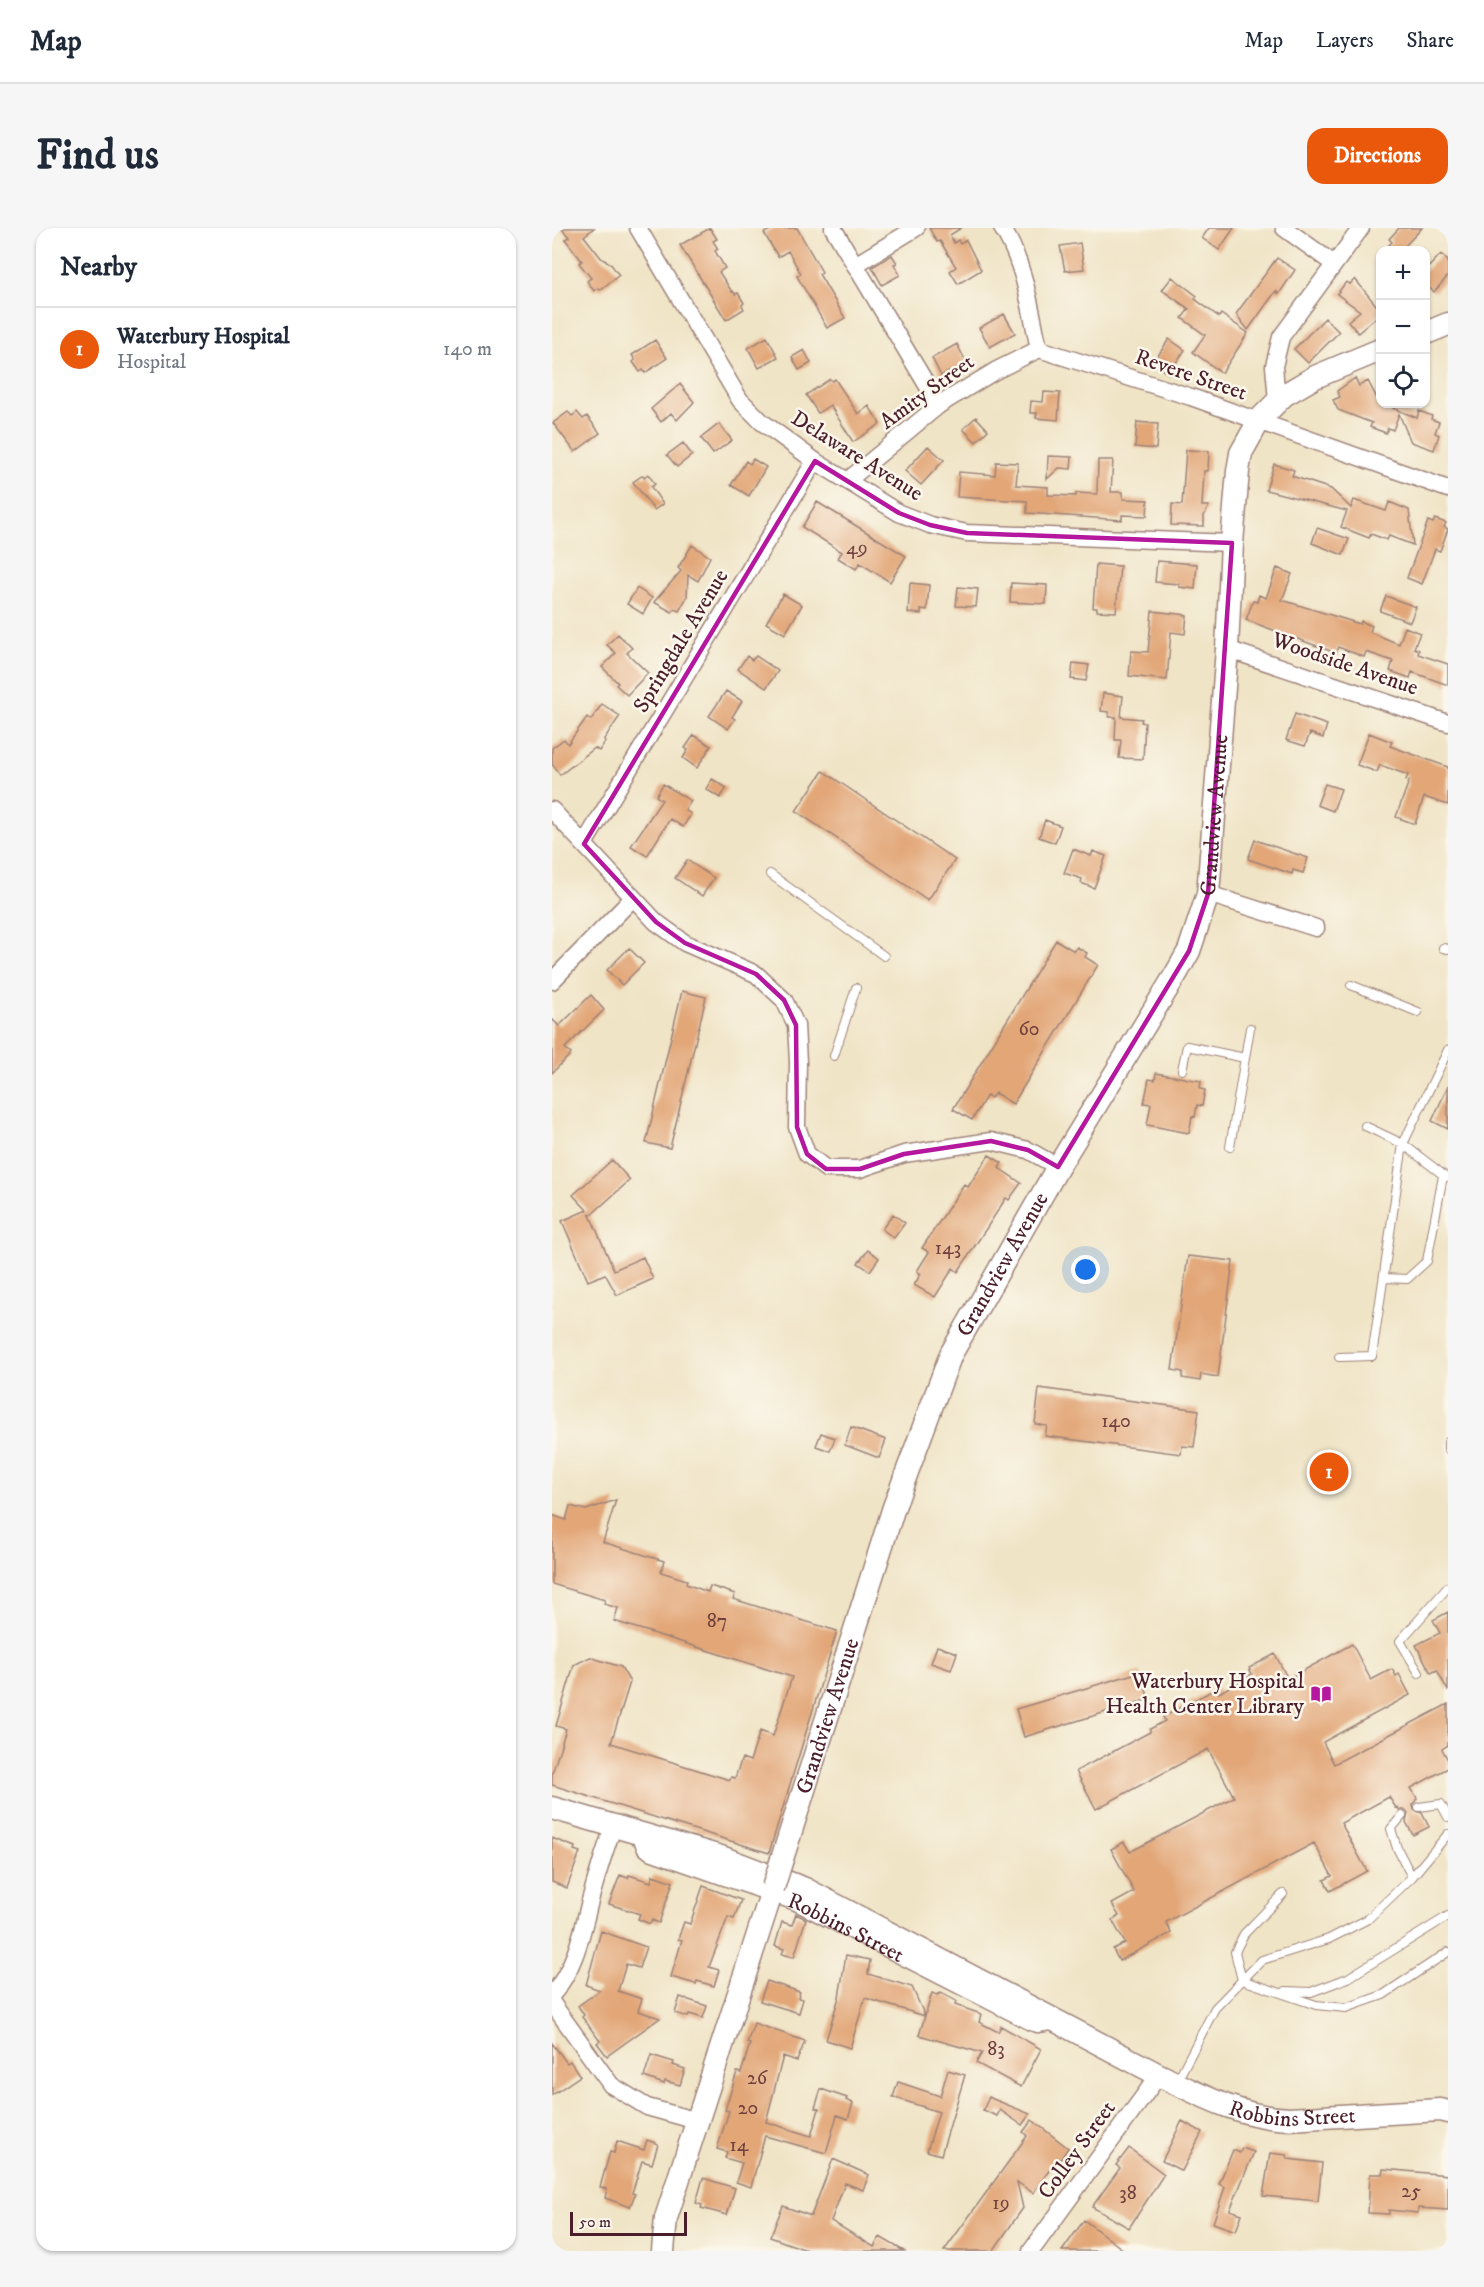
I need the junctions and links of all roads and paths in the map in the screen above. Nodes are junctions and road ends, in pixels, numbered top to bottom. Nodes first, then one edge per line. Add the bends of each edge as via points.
1 (638, 228) edge
2 (833, 228) edge
3 (916, 228) edge
4 (1002, 228) edge
5 (1284, 228) edge
6 (1360, 228) edge
7 (1334, 264) junction
8 (855, 265) junction
9 (1448, 324) edge
10 (1430, 331) edge
11 (1039, 350) junction
12 (1376, 352) edge
13 (1276, 401) junction
14 (939, 405) junction
15 (1258, 421) junction
16 (815, 461) junction
17 (847, 481) junction
18 (1448, 489) edge
19 (1232, 543) junction
20 (1227, 649) junction
21 (1448, 723) edge
22 (552, 810) edge
23 (584, 844) junction
24 (770, 874) dead end
25 (1208, 894) junction
26 (633, 898) junction
27 (1316, 928) dead end
28 (884, 956) dead end
29 (552, 981) edge
30 (1350, 985) dead end
31 (856, 988) dead end
32 (1418, 1012) dead end
33 (1250, 1028) dead end
34 (1448, 1050) edge
35 (834, 1056) dead end
36 (1245, 1058) junction
37 (1182, 1070) dead end
38 (1365, 1126) dead end
39 (1404, 1144) junction
40 (1230, 1147) dead end
41 (1058, 1167) junction
42 (1445, 1177) edge
43 (1384, 1278) junction
44 (1339, 1357) dead end
45 (1448, 1442) edge
46 (1448, 1449) edge
47 (1448, 1587) edge
48 (1419, 1673) dead end
49 (1419, 1807) dead end
50 (552, 1808) edge
51 (1402, 1816) dead end
52 (1448, 1817) edge
53 (614, 1825) junction
54 (640, 1833) junction
55 (1448, 1834) edge
56 (1412, 1877) junction
57 (772, 1890) junction
58 (1283, 1894) dead end
59 (1448, 1916) edge
60 (1448, 1952) edge
61 (1242, 1980) junction
62 (1279, 1991) junction
63 (552, 1995) edge
64 (552, 2003) edge
65 (1058, 2021) junction
66 (1168, 2079) junction
67 (1445, 2109) edge
68 (697, 2121) junction
69 (663, 2251) edge
70 (1031, 2251) edge

1 - 16 street, Delaware Avenue via 740,400 762,422
2 - 8 street
3 - 8 street
4 - 11 street via 1012,243
5 - 7 street
6 - 7 street
7 - 13 street via 1279,341 1274,366
8 - 14 street
9 - 10 main road
11 - 14 street, Amity Street
11 - 15 street, Revere Street
12 - 13 main road, Grandview Avenue via 1307,380
13 - 15 main road, Grandview Avenue
14 - 17 street, Amity Street
15 - 18 street, Revere Street
15 - 19 main road, Grandview Avenue via 1239,460
16 - 17 street, Delaware Avenue
16 - 23 street, Springdale Avenue
17 - 19 street, Delaware Avenue via 899,513 967,533
19 - 20 main road, Grandview Avenue
20 - 21 street, Woodside Avenue
20 - 25 main road, Grandview Avenue
22 - 23 street
23 - 26 street
24 - 28 lane
25 - 27 street
25 - 41 main road, Grandview Avenue via 1181,966
26 - 29 street
26 - 41 street via 656,922 685,943 756,974 784,1000 796,1025 797,1127 807,1154 826,1169 860,1169 904,1154 991,1141 1028,1150
30 - 32 lane
31 - 35 lane
33 - 36 lane
34 - 39 lane
36 - 37 lane via 1187,1046
36 - 40 lane
38 - 39 lane
39 - 42 lane
39 - 43 lane
41 - 57 main road, Grandview Avenue, bridge via 951,1354 891,1516
42 - 43 lane via 1427,1261 1407,1279
43 - 44 lane via 1372,1356
45 - 46 lane
47 - 48 lane via 1400,1641
49 - 52 lane via 1441,1804
50 - 53 main road, Robbins Street
51 - 56 lane via 1391,1828
53 - 54 main road, Robbins Street
53 - 63 street via 573,1962
54 - 57 street, Robbins Street via 650,1851
54 - 65 main road, Robbins Street via 745,1865 805,1889
55 - 56 lane
56 - 61 lane via 1368,1919 1329,1939 1262,1960
57 - 65 street, Robbins Street via 1031,2022
57 - 68 main road, Grandview Avenue
58 - 61 lane via 1244,1934 1234,1952
59 - 62 lane via 1348,1978 1311,1992
60 - 62 lane via 1383,1995 1346,2008 1316,2005
61 - 62 lane
61 - 66 lane via 1215,2008
64 - 68 street via 611,2085 647,2107
65 - 66 main road, Robbins Street
66 - 67 main road, Robbins Street via 1225,2106 1251,2115 1278,2118
66 - 70 street, Colley Street
68 - 69 main road, Grandview Avenue via 666,2218

